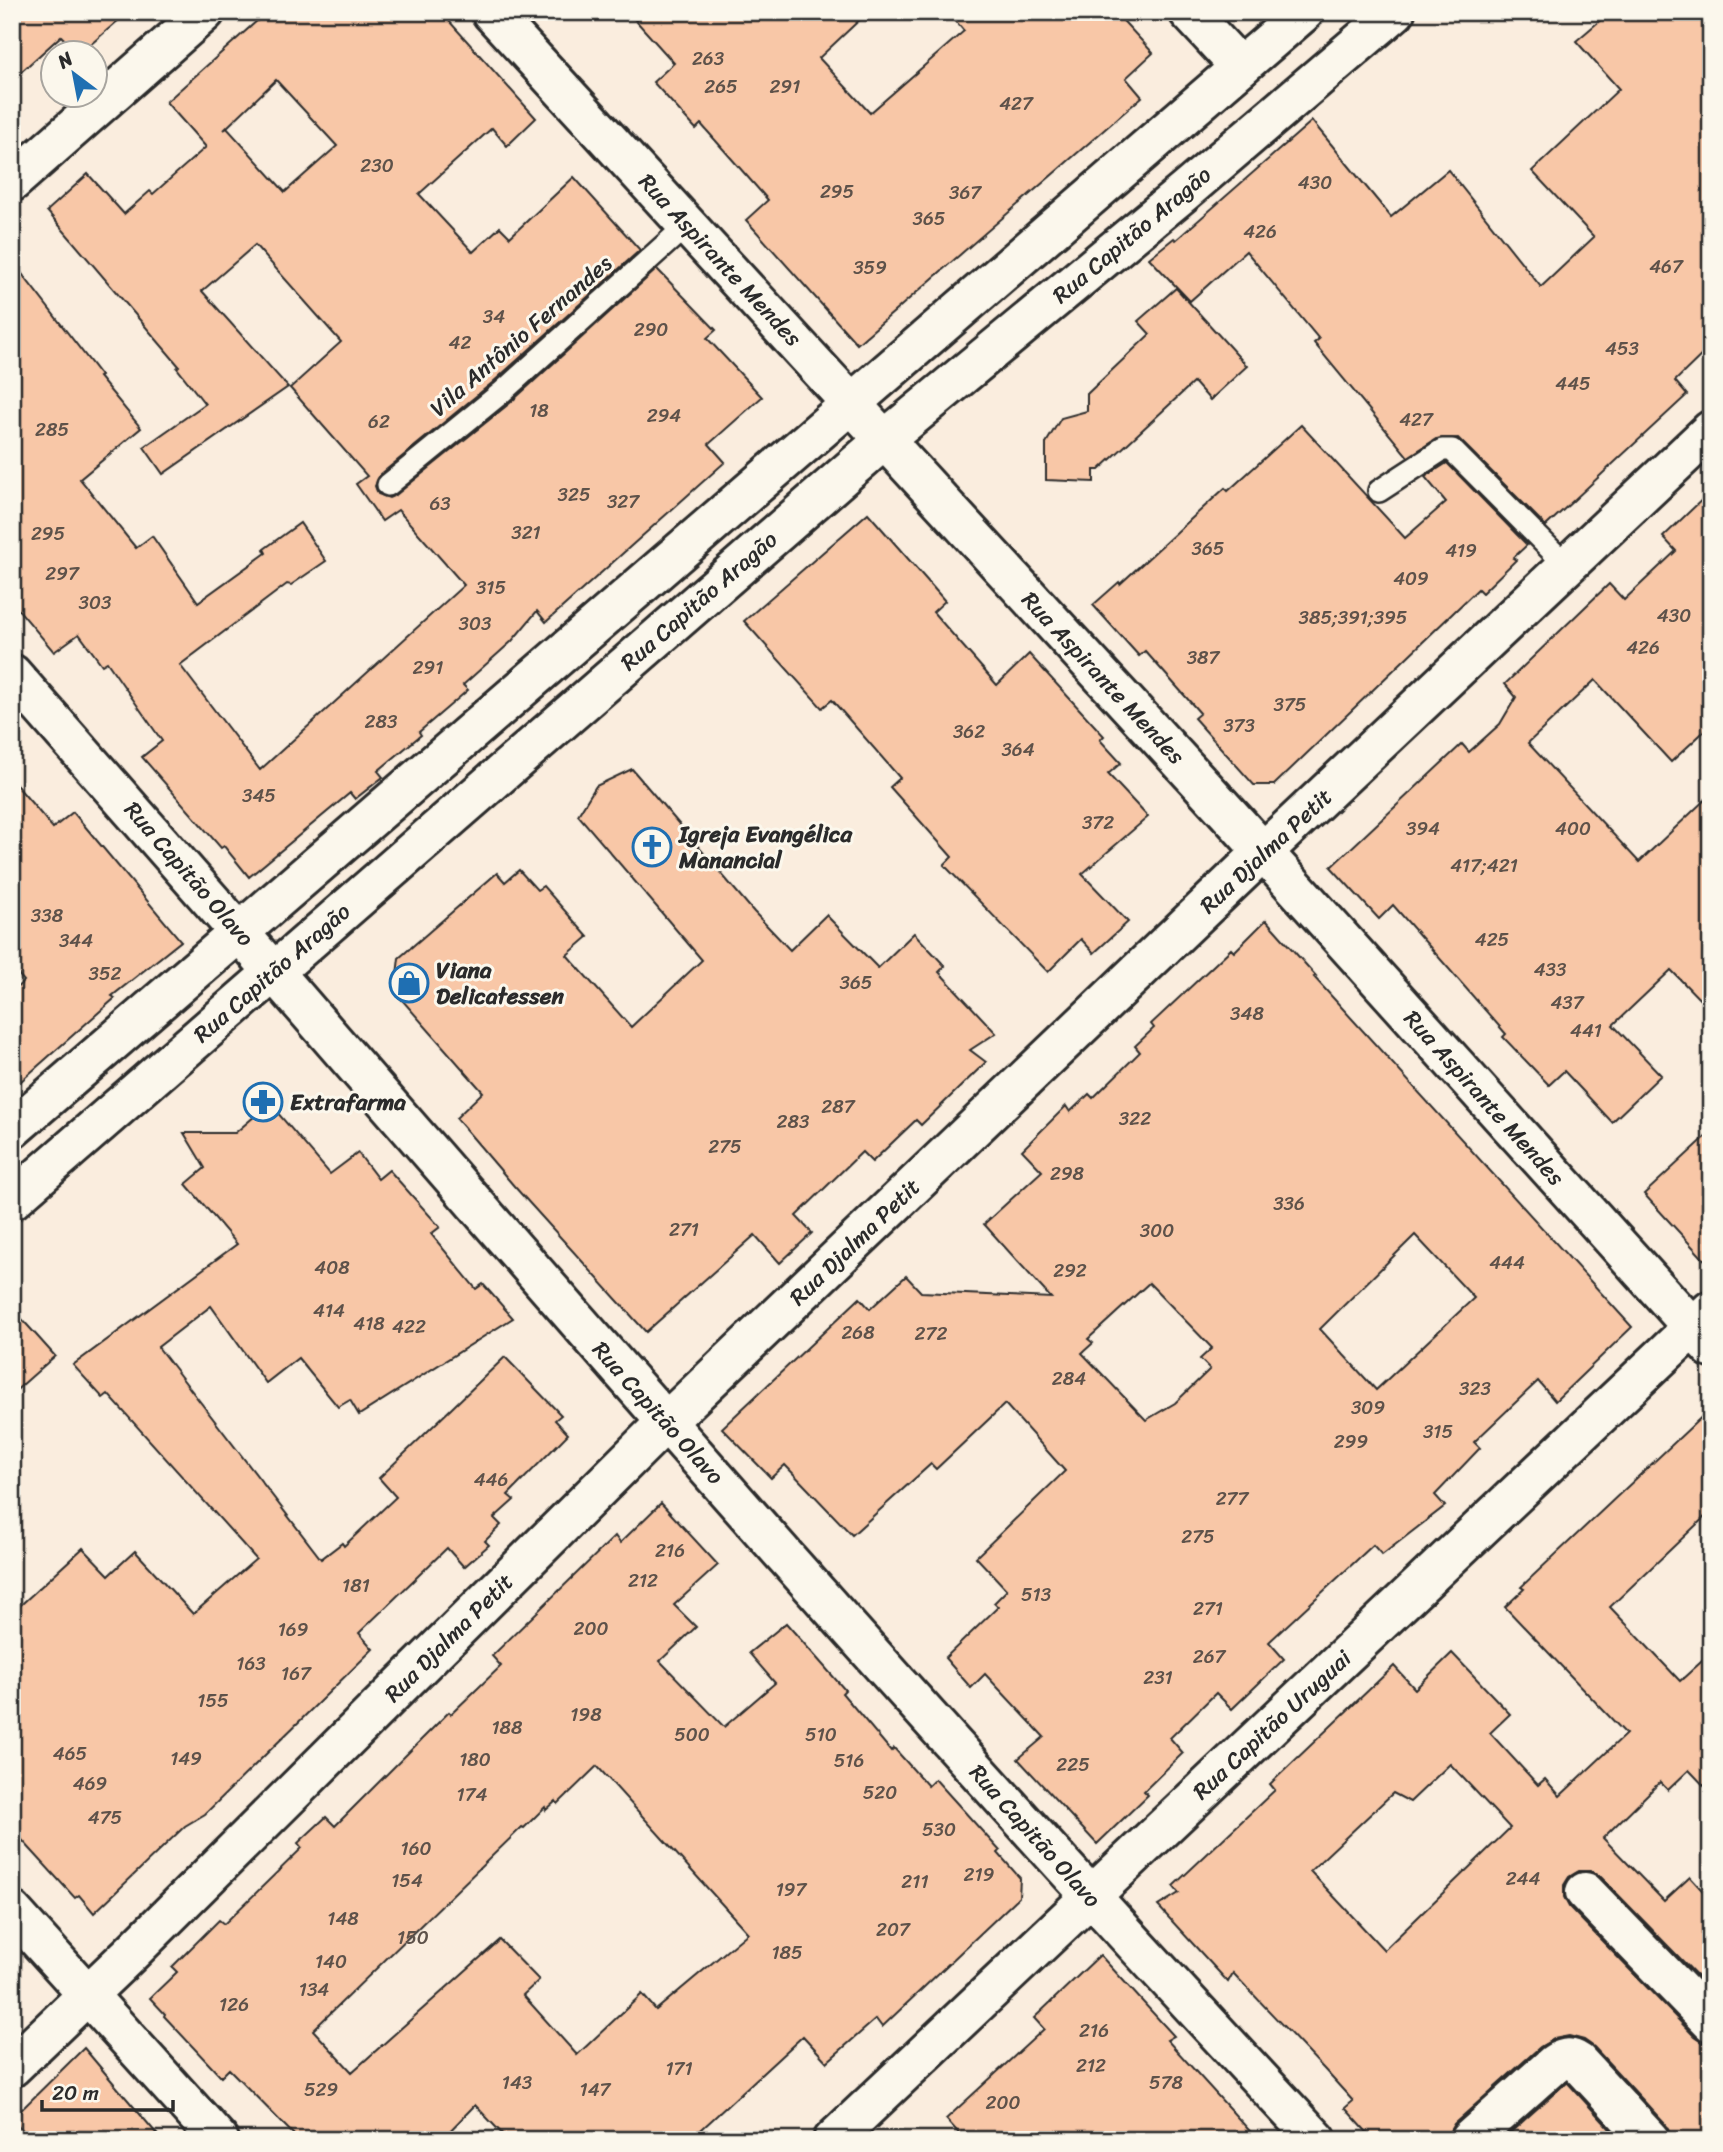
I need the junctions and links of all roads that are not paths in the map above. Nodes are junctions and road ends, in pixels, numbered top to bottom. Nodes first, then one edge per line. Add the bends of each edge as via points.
1 (205, 12) edge
2 (491, 12) edge
3 (1189, 12) edge
4 (1304, 12) edge
5 (1395, 12) edge
6 (1240, 67) junction
7 (12, 182) edge
8 (687, 225) junction
9 (851, 404) junction
10 (1711, 430) edge
11 (883, 441) junction
12 (388, 485) dead end
13 (1379, 491) dead end
14 (1567, 566) junction
15 (12, 674) edge
16 (1262, 853) junction
17 (240, 932) junction
18 (273, 971) junction
19 (12, 1129) edge
20 (12, 1200) edge
21 (1705, 1329) edge
22 (665, 1423) junction
23 (1585, 1892) dead end
24 (1090, 1897) junction
25 (12, 1911) edge
26 (87, 1995) junction
27 (1711, 2022) edge
28 (12, 2067) edge
29 (219, 2140) edge
30 (833, 2140) edge
31 (1317, 2140) edge
32 (1469, 2140) edge
33 (1650, 2140) edge

1 - 7 street
2 - 8 street, Rua Aspirante Mendes
3 - 6 street
4 - 6 street
5 - 11 street, Rua Capitão Aragão
6 - 9 street
8 - 9 street, Rua Aspirante Mendes
8 - 12 lane, Vila Antônio Fernandes via 501,393
9 - 11 street, Rua Aspirante Mendes
9 - 17 street
10 - 14 street, Rua Djalma Petit
11 - 16 street, Rua Aspirante Mendes
11 - 18 street, Rua Capitão Aragão
13 - 14 lane via 1442,450 1452,450
14 - 16 street, Rua Djalma Petit
15 - 17 street, Rua Capitão Olavo
16 - 21 street, Rua Aspirante Mendes
16 - 22 street, Rua Djalma Petit
17 - 18 street, Rua Capitão Olavo
17 - 19 street
18 - 20 street, Rua Capitão Aragão
18 - 22 street, Rua Capitão Olavo
21 - 24 street, Rua Capitão Uruguai
22 - 24 street, Rua Capitão Olavo
22 - 26 street, Rua Djalma Petit
23 - 27 street
24 - 30 street, Rua Capitão Uruguai
24 - 31 street, Rua Capitão Olavo
25 - 26 street
26 - 28 street, Rua Djalma Petit
26 - 29 street
32 - 33 street via 1555,2063 1567,2058 1578,2062

